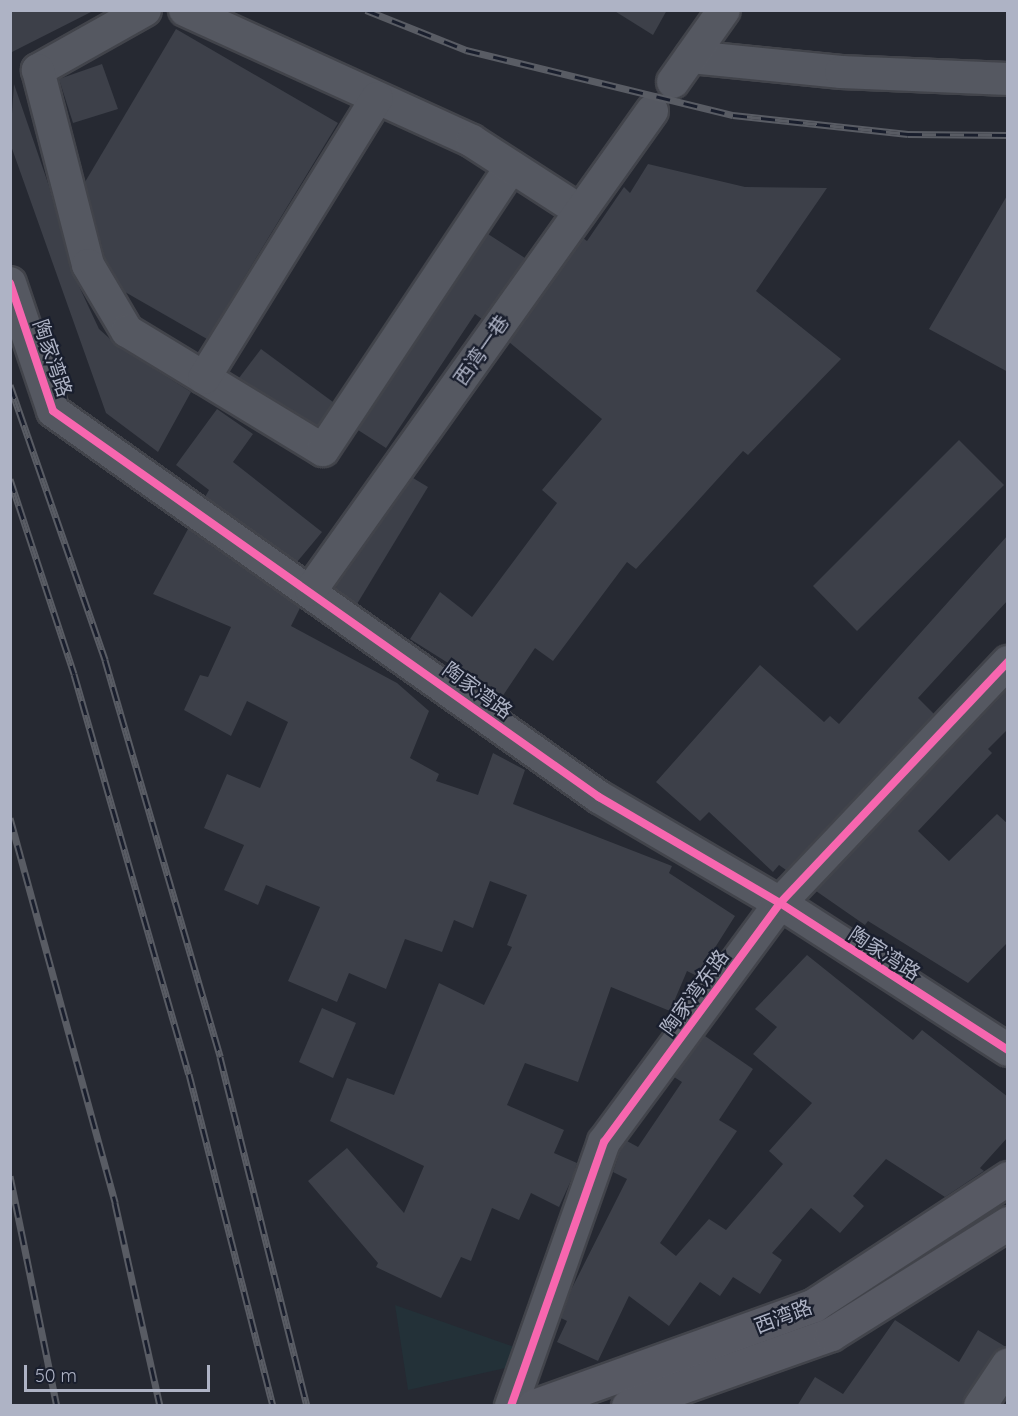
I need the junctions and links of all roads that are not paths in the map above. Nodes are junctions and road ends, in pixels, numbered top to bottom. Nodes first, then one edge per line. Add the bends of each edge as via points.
1 (145, 10) edge
2 (185, 10) edge
3 (724, 10) edge
4 (691, 57) junction
5 (1008, 79) edge
6 (673, 82) dead end
7 (377, 98) junction
8 (652, 111) dead end
9 (511, 167) junction
10 (580, 211) junction
11 (10, 284) edge
12 (204, 378) junction
13 (311, 590) junction
14 (1008, 662) edge
15 (780, 903) junction
16 (1008, 1050) edge
17 (1008, 1178) edge
18 (1008, 1223) edge
19 (1008, 1364) edge
20 (511, 1406) edge
21 (534, 1406) edge
22 (628, 1406) edge
23 (980, 1406) edge

1 - 12 street via 38,70 88,265 109,306 126,331
2 - 7 street
3 - 4 street
4 - 5 street via 841,72
4 - 6 street
7 - 9 street via 472,141
7 - 12 street
8 - 10 street, 西湾一巷
9 - 10 street
9 - 12 street via 323,450
10 - 13 street, 西湾一巷
11 - 13 street, 陶家湾路 via 53,411
13 - 15 street, 陶家湾路 via 599,797
14 - 15 street, 陶家湾东路
15 - 16 street, 陶家湾路
15 - 20 street, 陶家湾东路 via 604,1142
17 - 21 main road, 西湾路 via 814,1305
18 - 22 main road, 西湾路 via 831,1334
19 - 23 street

